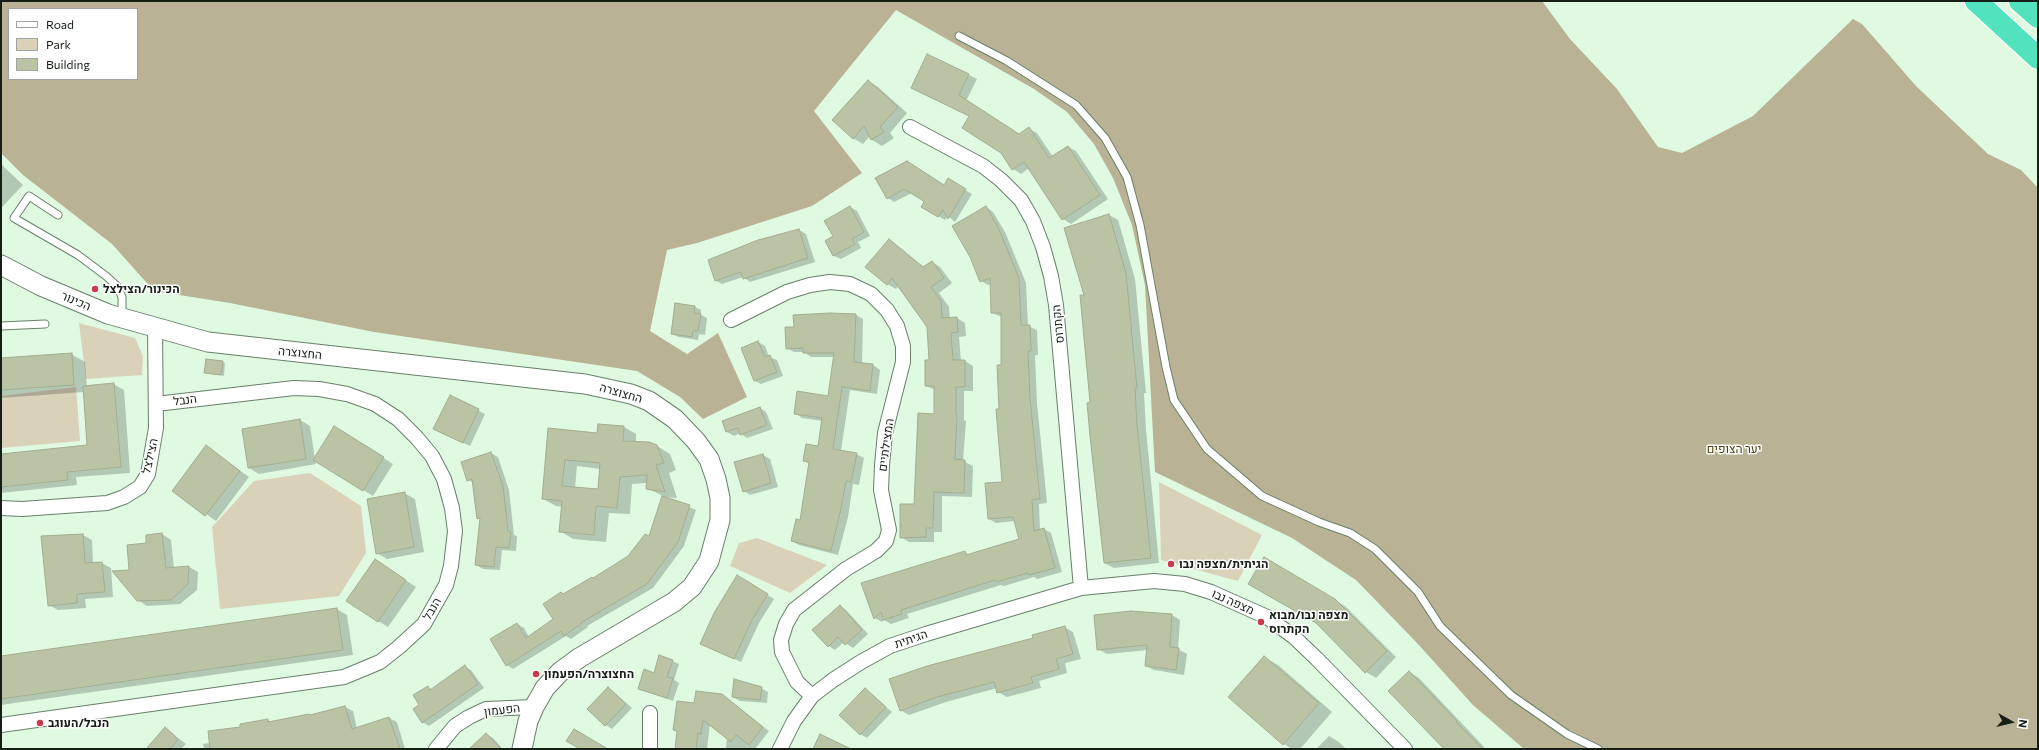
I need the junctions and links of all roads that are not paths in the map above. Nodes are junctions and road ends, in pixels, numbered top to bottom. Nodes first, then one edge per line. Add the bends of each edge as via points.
1 (1976, 1) edge
2 (2020, 1) edge
3 (2038, 17) edge
4 (959, 36) dead end
5 (2038, 58) edge
6 (910, 127) dead end
7 (58, 215) dead end
8 (1, 265) edge
9 (122, 318) junction
10 (731, 320) dead end
11 (45, 324) dead end
12 (1, 326) edge
13 (155, 328) junction
14 (156, 404) junction
15 (1, 508) edge
16 (1081, 588) junction
17 (812, 696) junction
18 (534, 707) junction
19 (650, 713) dead end
20 (1, 724) edge
21 (436, 749) edge
22 (522, 749) edge
23 (650, 749) edge
24 (780, 749) edge
25 (1405, 749) edge
26 (1598, 749) edge

1 - 5 highway
2 - 3 highway
4 - 26 lane via 1076,104 1105,138 1127,177 1140,225 1174,400 1207,449 1262,496 1350,533 1375,549 1418,592 1440,626 1511,695 1567,734
6 - 16 street, הקתרוס via 983,166 1001,180 1021,200 1043,247 1056,305
7 - 9 lane via 29,196 14,218 78,256 117,286 122,297
8 - 9 street, הכינור via 41,286
9 - 13 street, הכינור
10 - 17 street, המצילתיים via 788,292 810,285 830,282 850,284 871,294 887,310 897,326 903,346 903,362 886,433 882,465 881,490 889,530 886,541 794,610 781,640 782,652 797,682
11 - 12 lane
13 - 14 street, הצילצל
13 - 18 street, החצוצרה via 208,342 251,348 585,384 632,394 649,401 676,419 705,453 716,479 720,498 720,520 709,561 692,587 674,602 560,672 545,688
14 - 15 street, הצילצל via 152,460 148,474 140,487 124,497 107,502 22,509
14 - 20 street, הנבל via 294,388 347,394 375,404 398,419 417,438 432,456 444,479 455,531 446,585 424,624 399,647 380,662 344,677
16 - 17 street, הגיתית via 890,646 855,666
16 - 25 street, מצפה נבו via 1154,580 1185,584 1242,604 1294,637
17 - 24 street, הגיתית via 794,721
18 - 21 street, הפעמון via 498,708 480,712 455,726
18 - 22 street, החצוצרה
19 - 23 street

